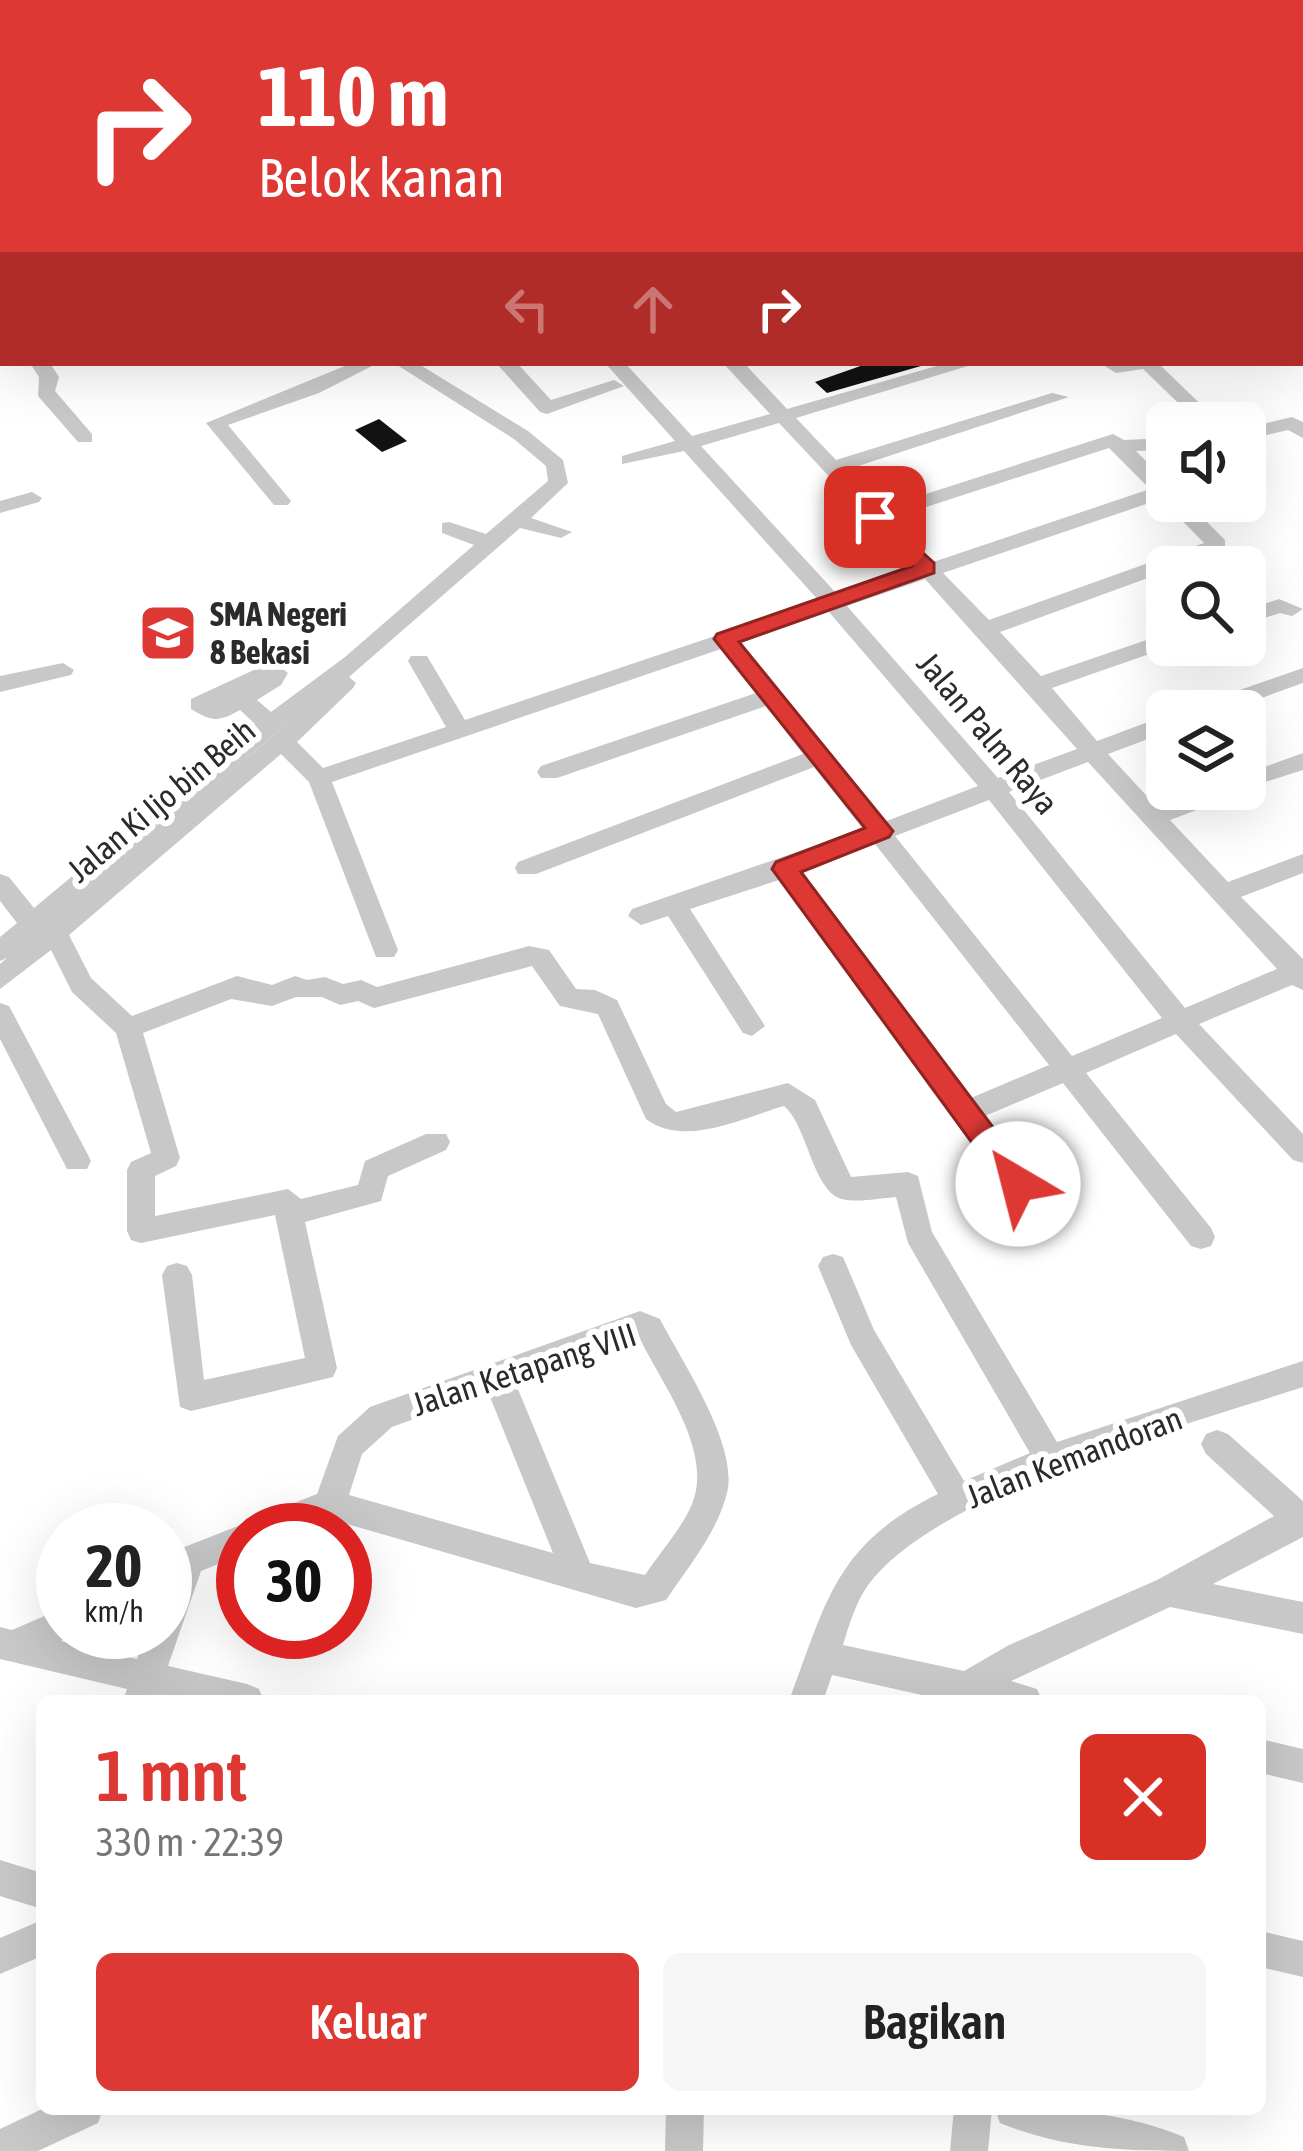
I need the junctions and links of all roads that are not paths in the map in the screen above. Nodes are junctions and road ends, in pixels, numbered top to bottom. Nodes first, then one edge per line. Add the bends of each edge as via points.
1 (42, 366) edge
2 (362, 366) edge
3 (409, 366) edge
4 (509, 366) edge
5 (618, 366) edge
6 (958, 366) edge
7 (1151, 366) edge
8 (737, 367) edge
9 (614, 386) dead end
10 (1060, 397) dead end
11 (1188, 402) edge
12 (784, 416) junction
13 (1266, 429) edge
14 (1303, 432) edge
15 (85, 438) dead end
16 (688, 442) junction
17 (1146, 445) edge
18 (1121, 446) junction
19 (629, 460) dead end
20 (830, 469) junction
21 (1146, 472) edge
22 (32, 498) dead end
23 (281, 501) dead end
24 (1146, 502) edge
25 (0, 507) edge
26 (875, 517) junction
27 (519, 521) junction
28 (1196, 522) edge
29 (448, 528) dead end
30 (561, 532) dead end
31 (492, 544) junction
32 (926, 568) junction
33 (832, 601) junction
34 (1292, 608) dead end
35 (1266, 611) edge
36 (985, 629) junction
37 (725, 639) junction
38 (1146, 647) edge
39 (419, 661) dead end
40 (63, 670) dead end
41 (1303, 675) edge
42 (0, 684) edge
43 (1037, 685) junction
44 (1261, 690) edge
45 (771, 696) junction
46 (242, 699) dead end
47 (458, 728) junction
48 (1146, 730) edge
49 (275, 732) junction
50 (1090, 750) junction
51 (818, 757) junction
52 (1303, 761) edge
53 (549, 772) dead end
54 (1266, 775) edge
55 (319, 778) junction
56 (992, 787) junction
57 (1173, 810) edge
58 (1154, 817) junction
59 (881, 831) junction
60 (1303, 863) edge
61 (526, 868) dead end
62 (784, 869) junction
63 (0, 883) edge
64 (1222, 894) junction
65 (674, 905) junction
66 (641, 916) dead end
67 (43, 929) junction
68 (385, 950) dead end
69 (0, 951) edge
70 (1300, 974) edge
71 (0, 979) edge
72 (0, 1013) edge
73 (1180, 1021) junction
74 (752, 1026) dead end
75 (128, 1028) junction
76 (1069, 1068) junction
77 (964, 1113) junction
78 (436, 1142) dead end
79 (1303, 1152) edge
80 (77, 1161) dead end
81 (1018, 1184) dead end
82 (290, 1214) junction
83 (1201, 1237) dead end
84 (833, 1266) dead end
85 (177, 1275) dead end
86 (496, 1372) junction
87 (1303, 1374) edge
88 (1217, 1444) dead end
89 (1050, 1459) junction
90 (958, 1500) junction
91 (330, 1503) edge
92 (372, 1516) edge
93 (1302, 1520) edge
94 (579, 1576) junction
95 (1169, 1591) junction
96 (1303, 1618) edge
97 (36, 1634) edge
98 (6, 1645) edge
99 (824, 1657) junction
100 (154, 1659) edge
101 (144, 1688) edge
102 (968, 1688) junction
103 (199, 1695) edge
104 (808, 1695) edge
105 (999, 1695) edge
106 (1266, 1757) edge
107 (1303, 1766) edge
108 (0, 1878) edge
109 (36, 1889) edge
110 (36, 1941) edge
111 (1266, 1950) edge
112 (0, 1956) edge
113 (1303, 1959) edge
114 (71, 2115) edge
115 (686, 2115) edge
116 (973, 2115) edge
117 (1035, 2115) edge
118 (0, 2149) edge
119 (1154, 2149) edge
120 (684, 2151) edge
121 (970, 2151) edge

1 - 15 street via 45,392
2 - 23 street via 216,423
3 - 27 street, Jalan Ki Ijo bin Beih via 556,464 558,483
4 - 9 street via 547,408
5 - 16 street, Jalan Palm Raya
6 - 12 street
7 - 11 street
8 - 12 street
10 - 20 street
12 - 16 street
12 - 20 street
13 - 14 street via 1292,423
16 - 19 street
16 - 33 street, Jalan Palm Raya
17 - 18 street
18 - 21 street
18 - 26 street via 1113,440
20 - 26 street
22 - 25 street
24 - 32 street
26 - 32 street
27 - 30 street
27 - 31 street, Jalan Ki Ijo bin Beih
28 - 36 street via 1216,547
29 - 31 street
31 - 49 street, Jalan Ki Ijo bin Beih via 353,662 331,700
32 - 33 street
32 - 36 street
33 - 37 street
33 - 56 street, Jalan Palm Raya
34 - 35 street
36 - 43 street
37 - 45 street
37 - 47 street
38 - 43 street
39 - 47 street
40 - 42 street
41 - 44 street
43 - 50 street
45 - 51 street
45 - 53 street
46 - 49 street
47 - 55 street
48 - 50 street
49 - 55 street
49 - 67 street, Jalan Ki Ijo bin Beih
50 - 56 street
50 - 58 street
51 - 59 street
51 - 61 street
52 - 54 street
55 - 68 street
56 - 59 street
56 - 73 street, Jalan Palm Raya
57 - 58 street
58 - 64 street
59 - 62 street
59 - 76 street
60 - 64 street
62 - 65 street
62 - 77 street
63 - 67 street
64 - 70 street
65 - 66 street
65 - 74 street
67 - 69 street, Jalan Ki Ijo bin Beih
67 - 71 street, Jalan Ki Ijo bin Beih
67 - 75 street via 81,985
70 - 73 street
72 - 80 street
73 - 76 street
73 - 79 street, Jalan Palm Raya
75 - 82 street via 166,1158 141,1170 141,1232 288,1201
75 - 89 street via 236,986 241,994 272,996 295,986 340,995 362,990 374,998 540,958 569,1000 608,1007 664,1118 681,1123 788,1094 805,1108 845,1189 908,1184 918,1234
76 - 77 street
76 - 83 street
77 - 81 street
78 - 82 street via 375,1169 371,1193
82 - 85 street via 322,1368 191,1397
84 - 90 street via 862,1336
86 - 91 street, Jalan Ketapang VIII via 365,1428 350,1446
86 - 94 street
86 - 94 street, Jalan Ketapang VIII via 640,1324 649,1328 710,1460 706,1505 654,1589 636,1592
87 - 89 street, Jalan Kemandoran
88 - 93 street
89 - 90 street, Jalan Kemandoran
90 - 99 street, Jalan Kemandoran via 890,1542 858,1573
92 - 94 street, Jalan Ketapang VIII
93 - 95 street
95 - 96 street
95 - 102 street
97 - 98 street
98 - 101 street
99 - 102 street
99 - 104 street, Jalan Kemandoran
100 - 101 street
101 - 103 street
102 - 105 street
106 - 107 street
108 - 109 street
110 - 112 street
111 - 113 street
114 - 118 street
115 - 120 street
116 - 121 street
117 - 119 street

